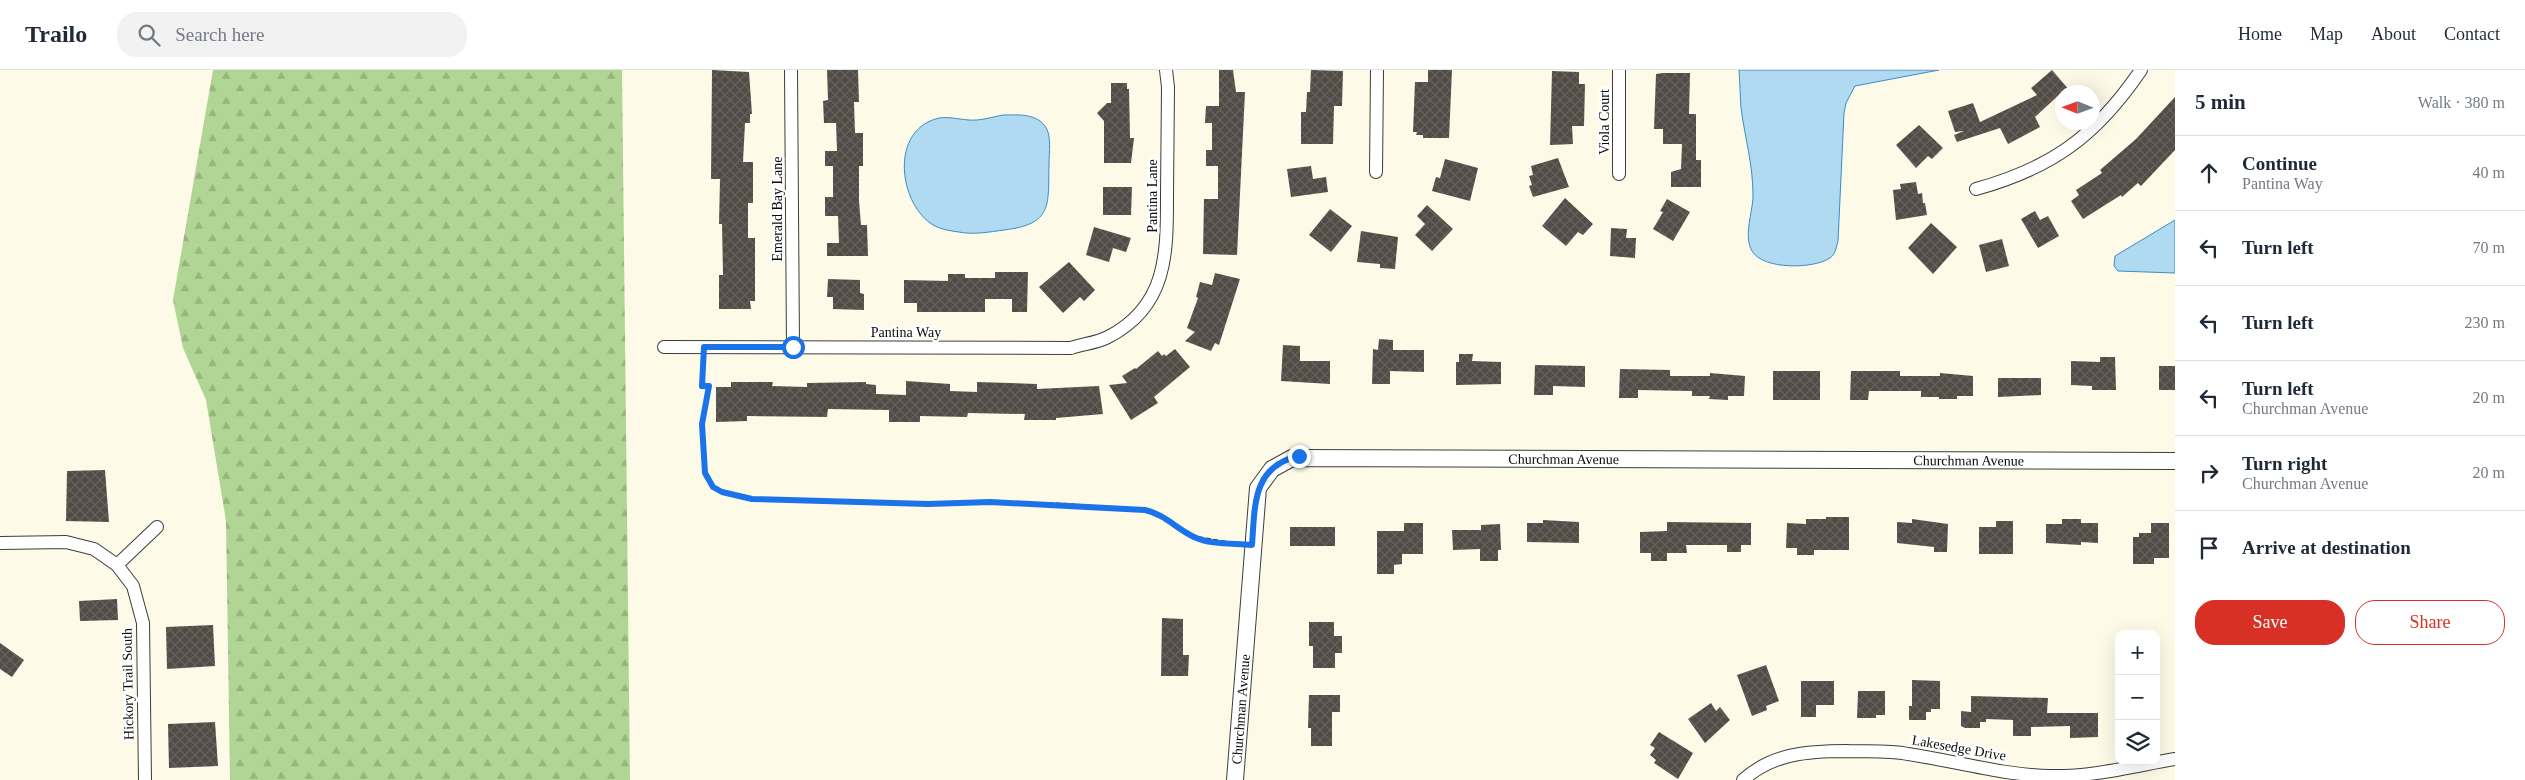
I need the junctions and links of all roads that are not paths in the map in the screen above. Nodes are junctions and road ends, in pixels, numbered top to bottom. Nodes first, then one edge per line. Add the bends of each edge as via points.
1 (791, 70) edge
2 (1166, 70) edge
3 (1376, 70) edge
4 (1619, 70) edge
5 (2141, 70) edge
6 (1376, 172) dead end
7 (1619, 174) dead end
8 (1976, 189) dead end
9 (1138, 314) joint
10 (664, 347) dead end
11 (793, 347) junction
12 (2175, 461) edge
13 (157, 526) dead end
14 (0, 543) edge
15 (117, 565) junction
16 (2175, 759) edge
17 (2050, 778) edge
18 (145, 780) edge
19 (1235, 780) edge
20 (1744, 780) edge

1 - 11 street, Emerald Bay Lane
2 - 9 street, Pantina Lane via 1167,248 1159,283
3 - 6 street
4 - 7 street, Viola Court
5 - 8 street via 2099,124 2061,154 2011,179
9 - 11 street, Pantina Way via 1107,337 1071,348
10 - 11 street, Pantina Way
12 - 19 street, Churchman Avenue via 1299,456 1285,460 1272,469 1258,488
13 - 15 street
14 - 15 street, Hickory Trail South via 66,542 94,549
15 - 18 street, Hickory Trail South via 133,586 142,623
16 - 17 street, Lakesedge Drive
17 - 20 street, Lakesedge Drive via 1905,753 1813,751 1768,763

